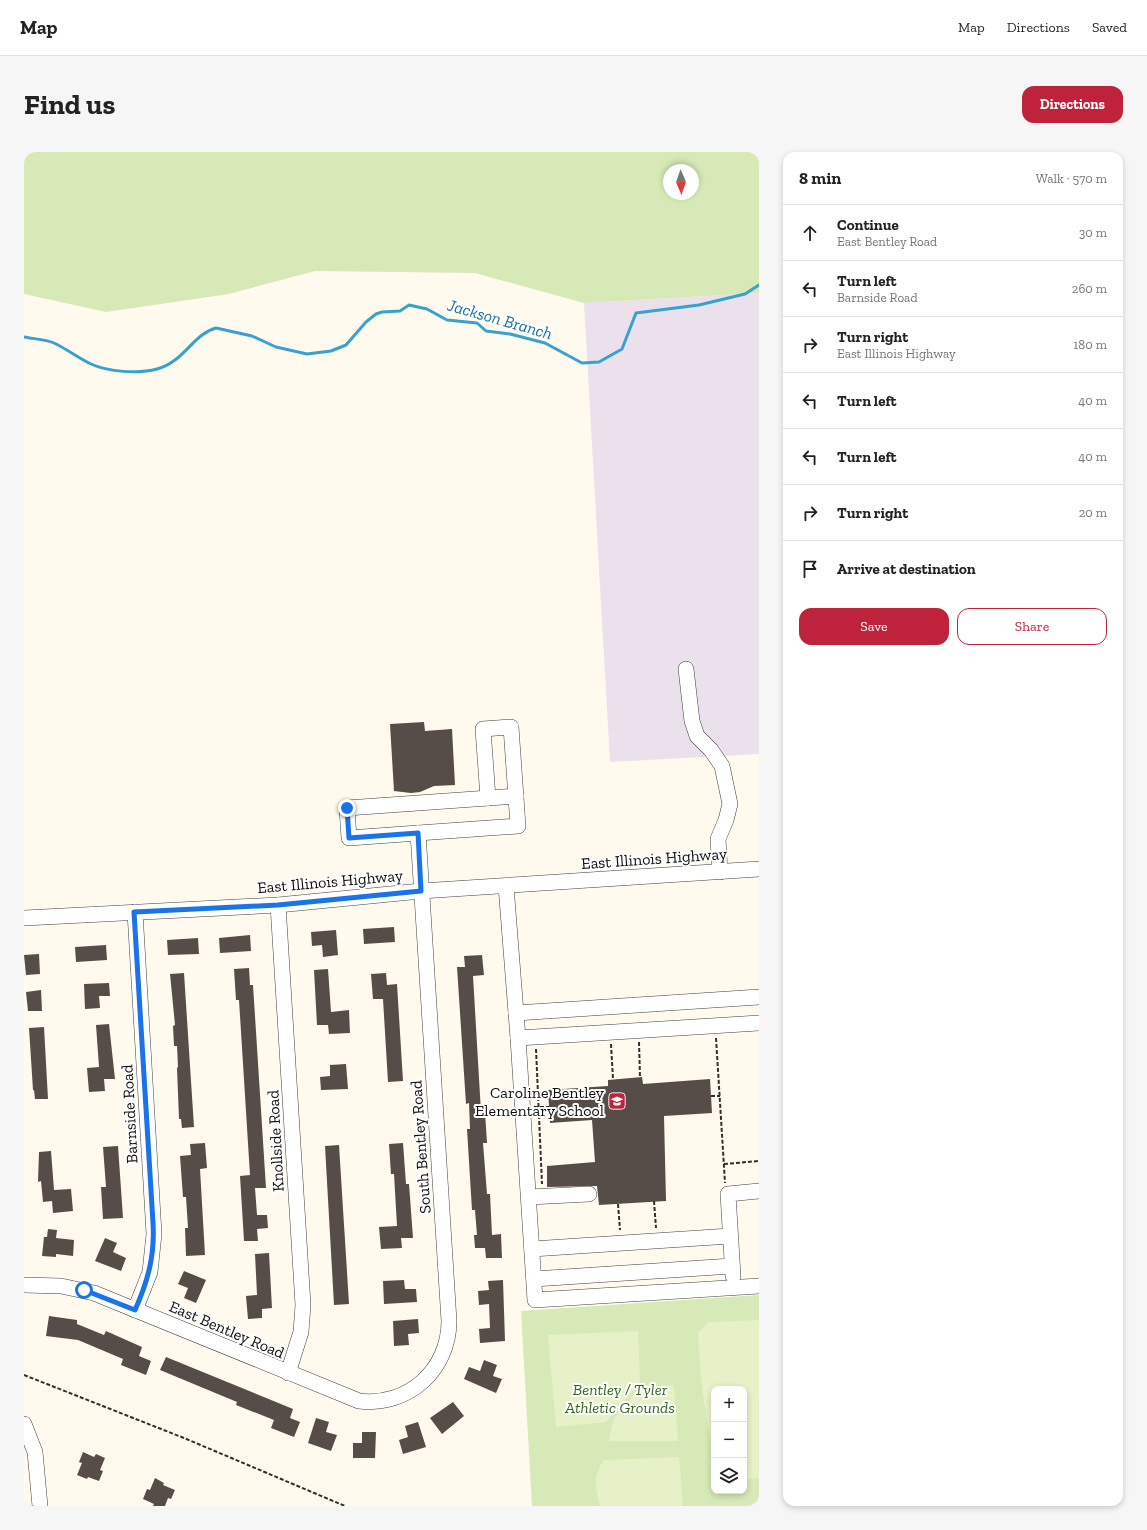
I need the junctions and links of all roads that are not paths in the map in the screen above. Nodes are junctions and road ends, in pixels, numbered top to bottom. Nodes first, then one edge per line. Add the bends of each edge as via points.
1 (686, 669) dead end
2 (516, 796) junction
3 (488, 798) junction
4 (418, 833) junction
5 (759, 870) edge
6 (720, 872) junction
7 (506, 886) junction
8 (421, 891) junction
9 (278, 905) junction
10 (134, 912) junction
11 (24, 918) edge
12 (759, 997) edge
13 (516, 1013) junction
14 (759, 1023) edge
15 (518, 1038) junction
16 (759, 1191) edge
17 (589, 1194) dead end
18 (536, 1197) junction
19 (730, 1236) junction
20 (532, 1249) junction
21 (732, 1266) junction
22 (534, 1279) junction
23 (24, 1285) edge
24 (759, 1286) edge
25 (733, 1287) junction
26 (135, 1310) junction
27 (288, 1373) junction
28 (414, 1388) joint
29 (24, 1424) edge
30 (40, 1506) edge

1 - 6 street via 692,721 697,736 722,766 730,804 718,839
2 - 3 street
2 - 3 street via 511,727 483,729
2 - 4 street via 518,826
3 - 4 street via 347,808 349,838
4 - 8 street, South Bentley Road
5 - 6 street, East Illinois Highway
6 - 7 street, East Illinois Highway
7 - 8 street, East Illinois Highway
7 - 13 street
8 - 9 street, East Illinois Highway
8 - 28 street, South Bentley Road via 449,1327 444,1350 437,1365 428,1377
9 - 10 street, East Illinois Highway
9 - 27 street, Knollside Road via 303,1305 301,1332
10 - 11 street, East Illinois Highway
10 - 26 street, Barnside Road via 154,1234 150,1272
12 - 13 street
13 - 15 street
14 - 15 street
15 - 18 street
16 - 19 street via 728,1194
17 - 18 street
18 - 20 street
19 - 20 street
19 - 21 street
20 - 22 street
21 - 22 street
21 - 25 street
22 - 25 street via 535,1300
23 - 26 street, East Bentley Road via 46,1284 84,1290
24 - 25 street
26 - 27 street, East Bentley Road
27 - 28 street, East Bentley Road via 351,1399 367,1402 391,1399
29 - 30 street via 35,1452

